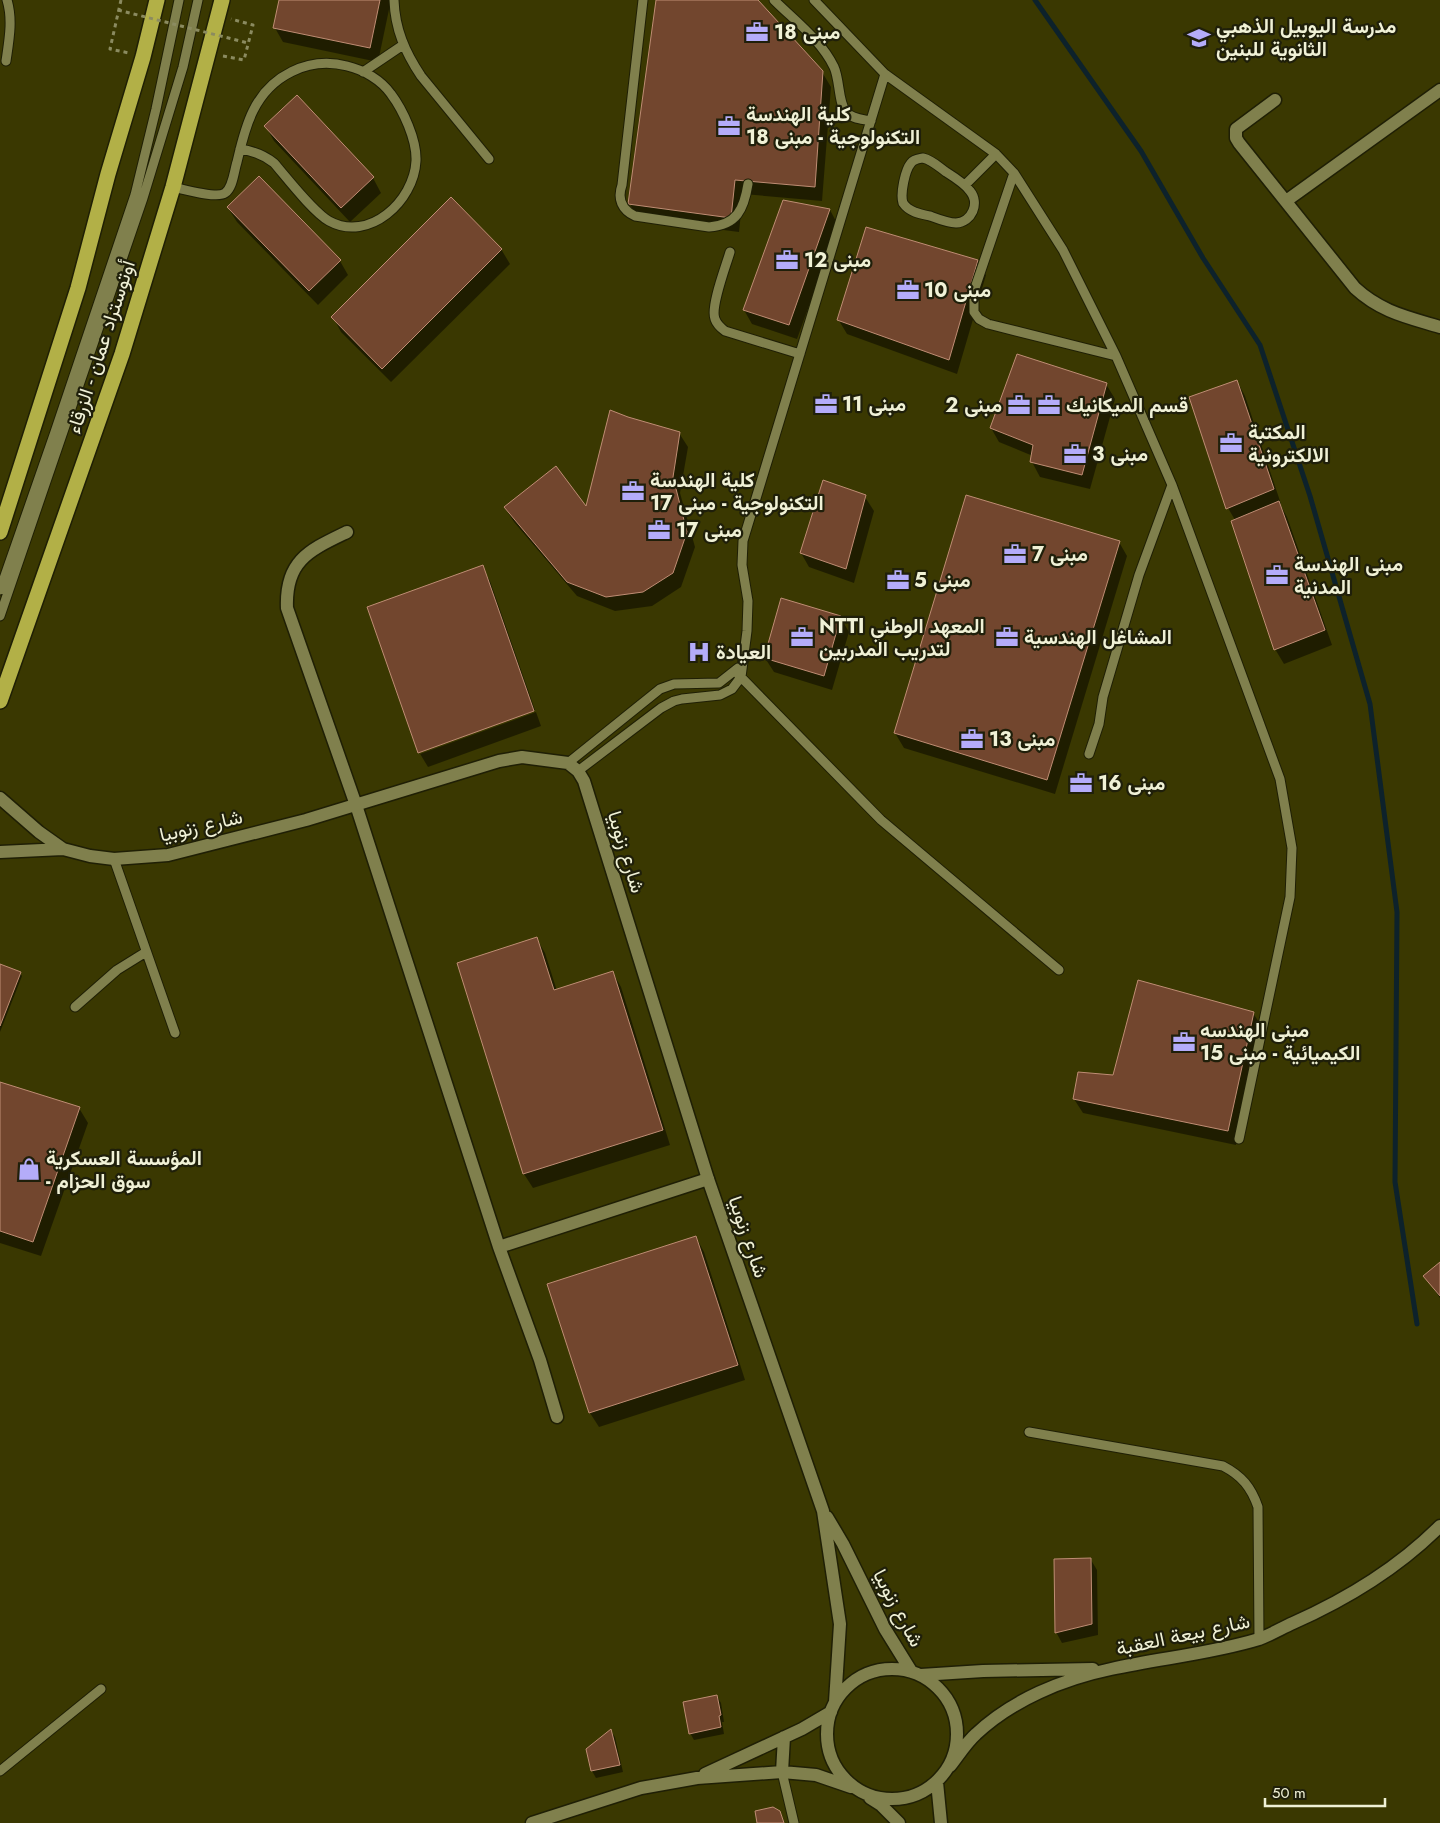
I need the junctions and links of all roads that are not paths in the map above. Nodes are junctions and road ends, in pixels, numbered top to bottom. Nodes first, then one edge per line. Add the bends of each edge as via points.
1 (6, 0) edge
2 (156, 0) edge
3 (179, 0) edge
4 (198, 0) edge
5 (222, 0) edge
6 (394, 0) edge
7 (643, 0) edge
8 (774, 0) edge
9 (814, 0) edge
10 (403, 45) junction
11 (6, 61) dead end
12 (363, 72) junction
13 (885, 74) junction
14 (1440, 90) edge
15 (1275, 100) dead end
16 (871, 120) junction
17 (240, 149) junction
18 (996, 154) junction
19 (489, 159) dead end
20 (1014, 173) junction
21 (748, 184) dead end
22 (965, 185) junction
23 (173, 187) junction
24 (1286, 201) junction
25 (730, 252) dead end
26 (1440, 328) edge
27 (800, 354) junction
28 (1116, 356) junction
29 (1172, 485) junction
30 (5, 505) edge
31 (0, 532) edge
32 (347, 532) dead end
33 (0, 590) edge
34 (0, 616) edge
35 (738, 674) junction
36 (666, 686) junction
37 (0, 701) edge
38 (674, 701) junction
39 (640, 704) junction
40 (649, 716) junction
41 (1089, 754) dead end
42 (573, 767) junction
43 (0, 798) edge
44 (356, 805) junction
45 (63, 849) junction
46 (0, 852) edge
47 (114, 859) junction
48 (146, 952) junction
49 (1059, 970) dead end
50 (75, 1007) dead end
51 (175, 1033) dead end
52 (1238, 1139) dead end
53 (708, 1180) junction
54 (498, 1247) junction
55 (557, 1416) dead end
56 (1029, 1432) dead end
57 (823, 1511) junction
58 (1440, 1526) edge
59 (1259, 1638) junction
60 (1110, 1669) junction
61 (916, 1673) junction
62 (101, 1689) dead end
63 (833, 1707) junction
64 (784, 1738) junction
65 (950, 1766) junction
66 (0, 1771) edge
67 (782, 1772) junction
68 (696, 1778) junction
69 (937, 1782) junction
70 (859, 1791) junction
71 (532, 1823) edge
72 (794, 1823) edge
73 (898, 1823) edge
74 (941, 1823) edge

1 - 11 lane via 10,16
2 - 30 highway, أوتوستراد عمان - الزرقاء via 144,56 78,288
3 - 33 lane via 135,195
4 - 34 lane via 183,67 143,198
5 - 23 highway, أوتوستراد عمان - الزرقاء
6 - 10 lane
7 - 21 lane via 621,203 629,214 635,216 709,227 724,225 737,216 745,202
8 - 16 lane via 829,57 847,113
9 - 13 lane
10 - 12 lane
10 - 19 lane via 421,76
12 - 17 lane via 346,66 316,64 282,76 254,110
12 - 17 lane via 391,94 410,128 416,153 410,184 380,220 353,227 328,220 274,163 258,153
13 - 16 lane
13 - 18 lane
14 - 24 street
15 - 24 street via 1235,133 1239,143
16 - 27 lane
17 - 23 lane via 230,187 225,193 218,196
18 - 20 lane
18 - 22 lane
20 - 28 lane via 1063,250
20 - 28 lane via 974,291 974,312 988,324
22 - 22 lane via 931,161 918,158 910,166 901,198 905,207 913,212 959,222 969,216 974,206 973,194
23 - 37 highway, أوتوستراد عمان - الزرقاء via 122,354
24 - 26 street via 1368,300 1381,308
25 - 27 lane via 714,305 717,324 725,331
27 - 35 lane via 743,541 742,565 748,601 744,663
28 - 29 lane
29 - 41 lane via 1139,575
29 - 52 lane via 1280,779 1292,848 1290,896
30 - 31 highway, أوتوستراد عمان - الزرقاء
32 - 44 street via 313,549 303,558 292,574 286,594 291,621
35 - 36 lane via 719,683
35 - 38 lane via 732,689 720,695
35 - 49 lane via 881,820
36 - 38 lane
36 - 39 lane
38 - 40 lane
39 - 40 lane
39 - 42 lane
40 - 42 lane
42 - 44 street, شارع زنوبيا via 522,757 499,761
42 - 53 street, شارع زنوبيا via 584,781
43 - 45 street
44 - 47 street, شارع زنوبيا via 168,855
44 - 54 street
45 - 46 street, شارع زنوبيا
45 - 47 street, شارع زنوبيا
47 - 48 lane
48 - 50 lane via 117,970
48 - 51 lane
53 - 54 street
53 - 57 street, شارع زنوبيا
54 - 55 street
56 - 59 lane via 1209,1463 1236,1472 1253,1493 1258,1507
57 - 61 street, شارع زنوبيا via 885,1629
57 - 63 street, شارع زنوبيا via 840,1624
58 - 59 street, شارع بيعة العقبة via 1386,1571 1350,1594
59 - 60 street, شارع بيعة العقبة via 1191,1656
60 - 61 street, شارع بيعة العقبة
60 - 65 street, شارع بيعة العقبة via 1072,1680 1024,1700 976,1734
61 - 63 street via 893,1668 876,1670 859,1677 846,1688
61 - 65 street via 938,1687 951,1704 957,1725 957,1746
62 - 66 lane
63 - 64 street
63 - 70 street via 827,1729 830,1754 843,1777
64 - 67 street
64 - 68 street
65 - 69 street
67 - 68 street
67 - 70 street via 816,1775
67 - 72 lane
68 - 71 street via 641,1788
69 - 70 street via 920,1794 901,1799 881,1799
69 - 74 street
70 - 73 street via 881,1805

